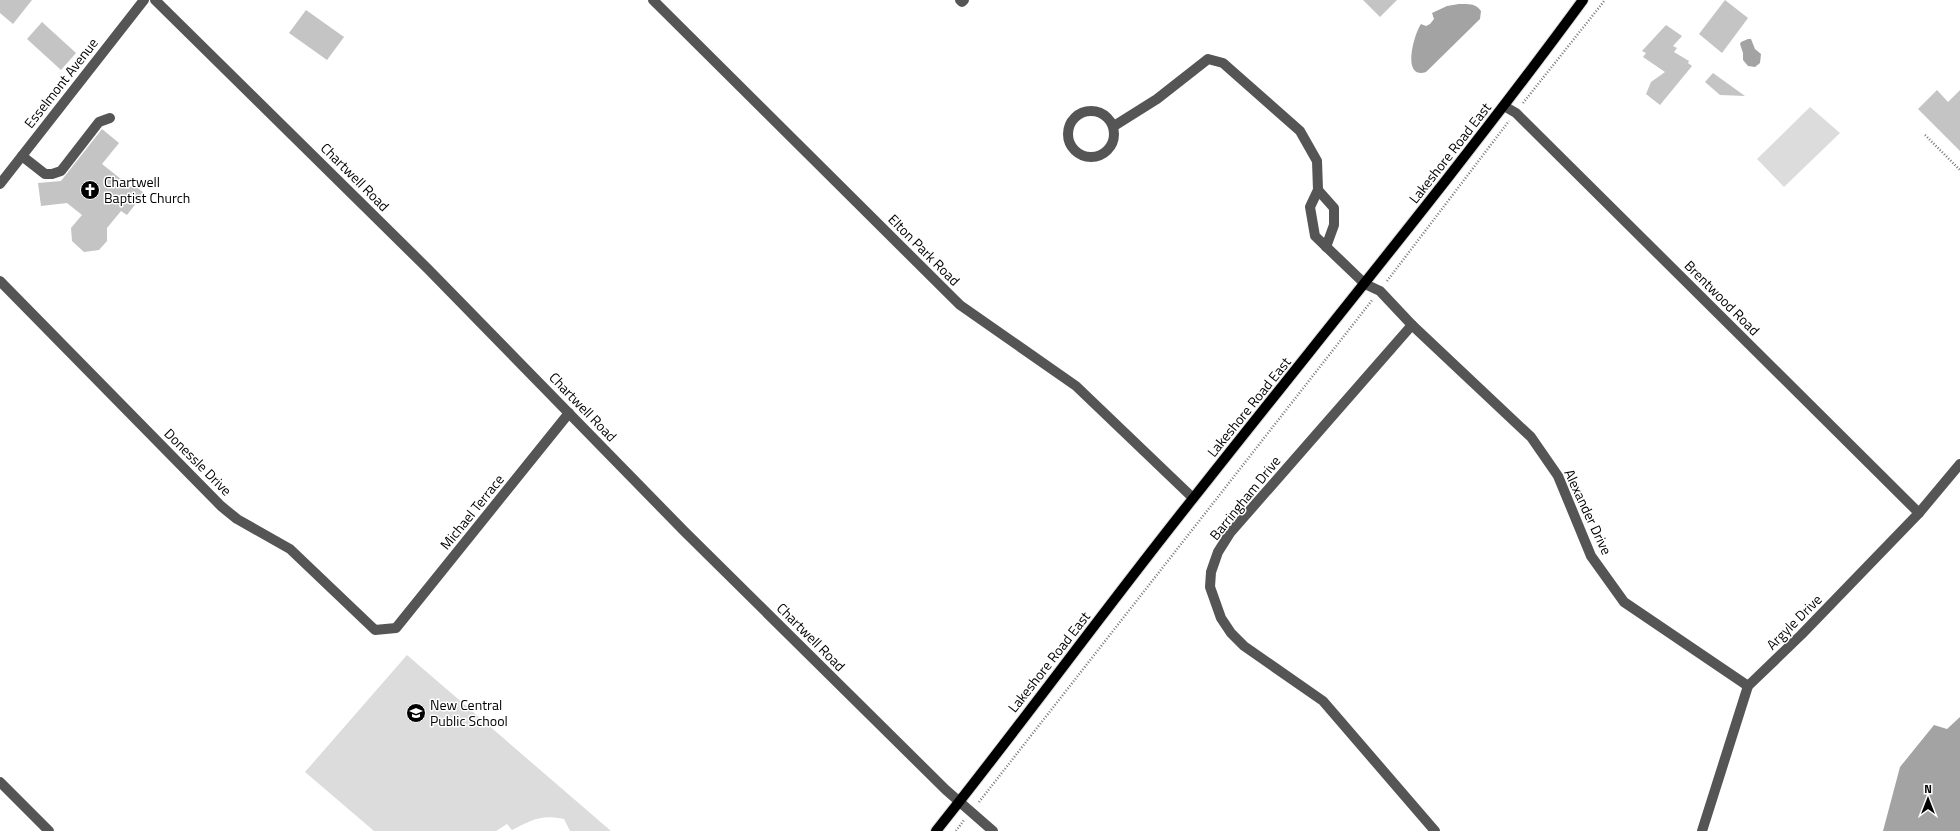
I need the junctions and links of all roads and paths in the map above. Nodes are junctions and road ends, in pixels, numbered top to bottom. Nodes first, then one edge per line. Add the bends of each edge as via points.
1 (144, 0) edge
2 (155, 0) edge
3 (653, 0) edge
4 (1583, 0) edge
5 (1605, 0) edge
6 (1504, 106) junction
7 (1516, 113) junction
8 (110, 118) dead end
9 (1114, 126) junction
10 (1925, 135) dead end
11 (22, 156) junction
12 (1960, 170) edge
13 (0, 184) edge
14 (1318, 190) junction
15 (1326, 247) junction
16 (0, 281) edge
17 (1366, 284) junction
18 (1380, 290) junction
19 (1412, 325) junction
20 (569, 413) junction
21 (1960, 464) edge
22 (1193, 498) junction
23 (1919, 513) junction
24 (396, 628) joint
25 (1748, 686) junction
26 (0, 782) edge
27 (960, 802) junction
28 (972, 811) junction
29 (49, 831) edge
30 (936, 831) edge
31 (993, 831) edge
32 (1435, 831) edge
33 (1702, 831) edge

1 - 11 street, Esselmont Avenue
2 - 20 street, Chartwell Road via 428,269
3 - 22 street, Elton Park Road via 960,306 1076,386
4 - 6 main road, Lakeshore Road East
5 - 7 path
6 - 7 street, Brentwood Road
6 - 17 main road, Lakeshore Road East
7 - 18 path
7 - 23 street, Brentwood Road
8 - 11 street via 99,122 61,171 44,174
9 - 9 street via 1114,141 1110,148 1098,157 1090,158 1076,152 1068,139 1070,124 1081,113 1097,111 1104,114
9 - 14 street via 1157,99 1208,59 1223,63 1300,131 1317,161
10 - 12 path
11 - 13 street, Esselmont Avenue
14 - 15 street, Alexander Drive via 1310,207 1315,236
14 - 15 street via 1334,208 1334,225
15 - 17 street, Alexander Drive
16 - 24 street, Donessle Drive via 221,506 237,519 290,549 375,630
17 - 18 street, Alexander Drive
17 - 22 main road, Lakeshore Road East
18 - 19 street, Alexander Drive
18 - 28 path
19 - 25 street, Alexander Drive via 1531,438 1558,476 1591,556 1624,602
19 - 32 street, Barringham Drive via 1230,533 1218,552 1211,572 1210,587 1221,618 1231,633 1244,646 1323,701
20 - 24 street, Michael Terrace
20 - 27 street, Chartwell Road via 684,531
21 - 23 street, Argyle Drive
22 - 27 main road, Lakeshore Road East
23 - 25 street, Argyle Drive
25 - 33 street, Argyle Drive
26 - 29 street
27 - 28 street, Chartwell Road
27 - 30 main road, Lakeshore Road East
28 - 31 street, Chartwell Road

